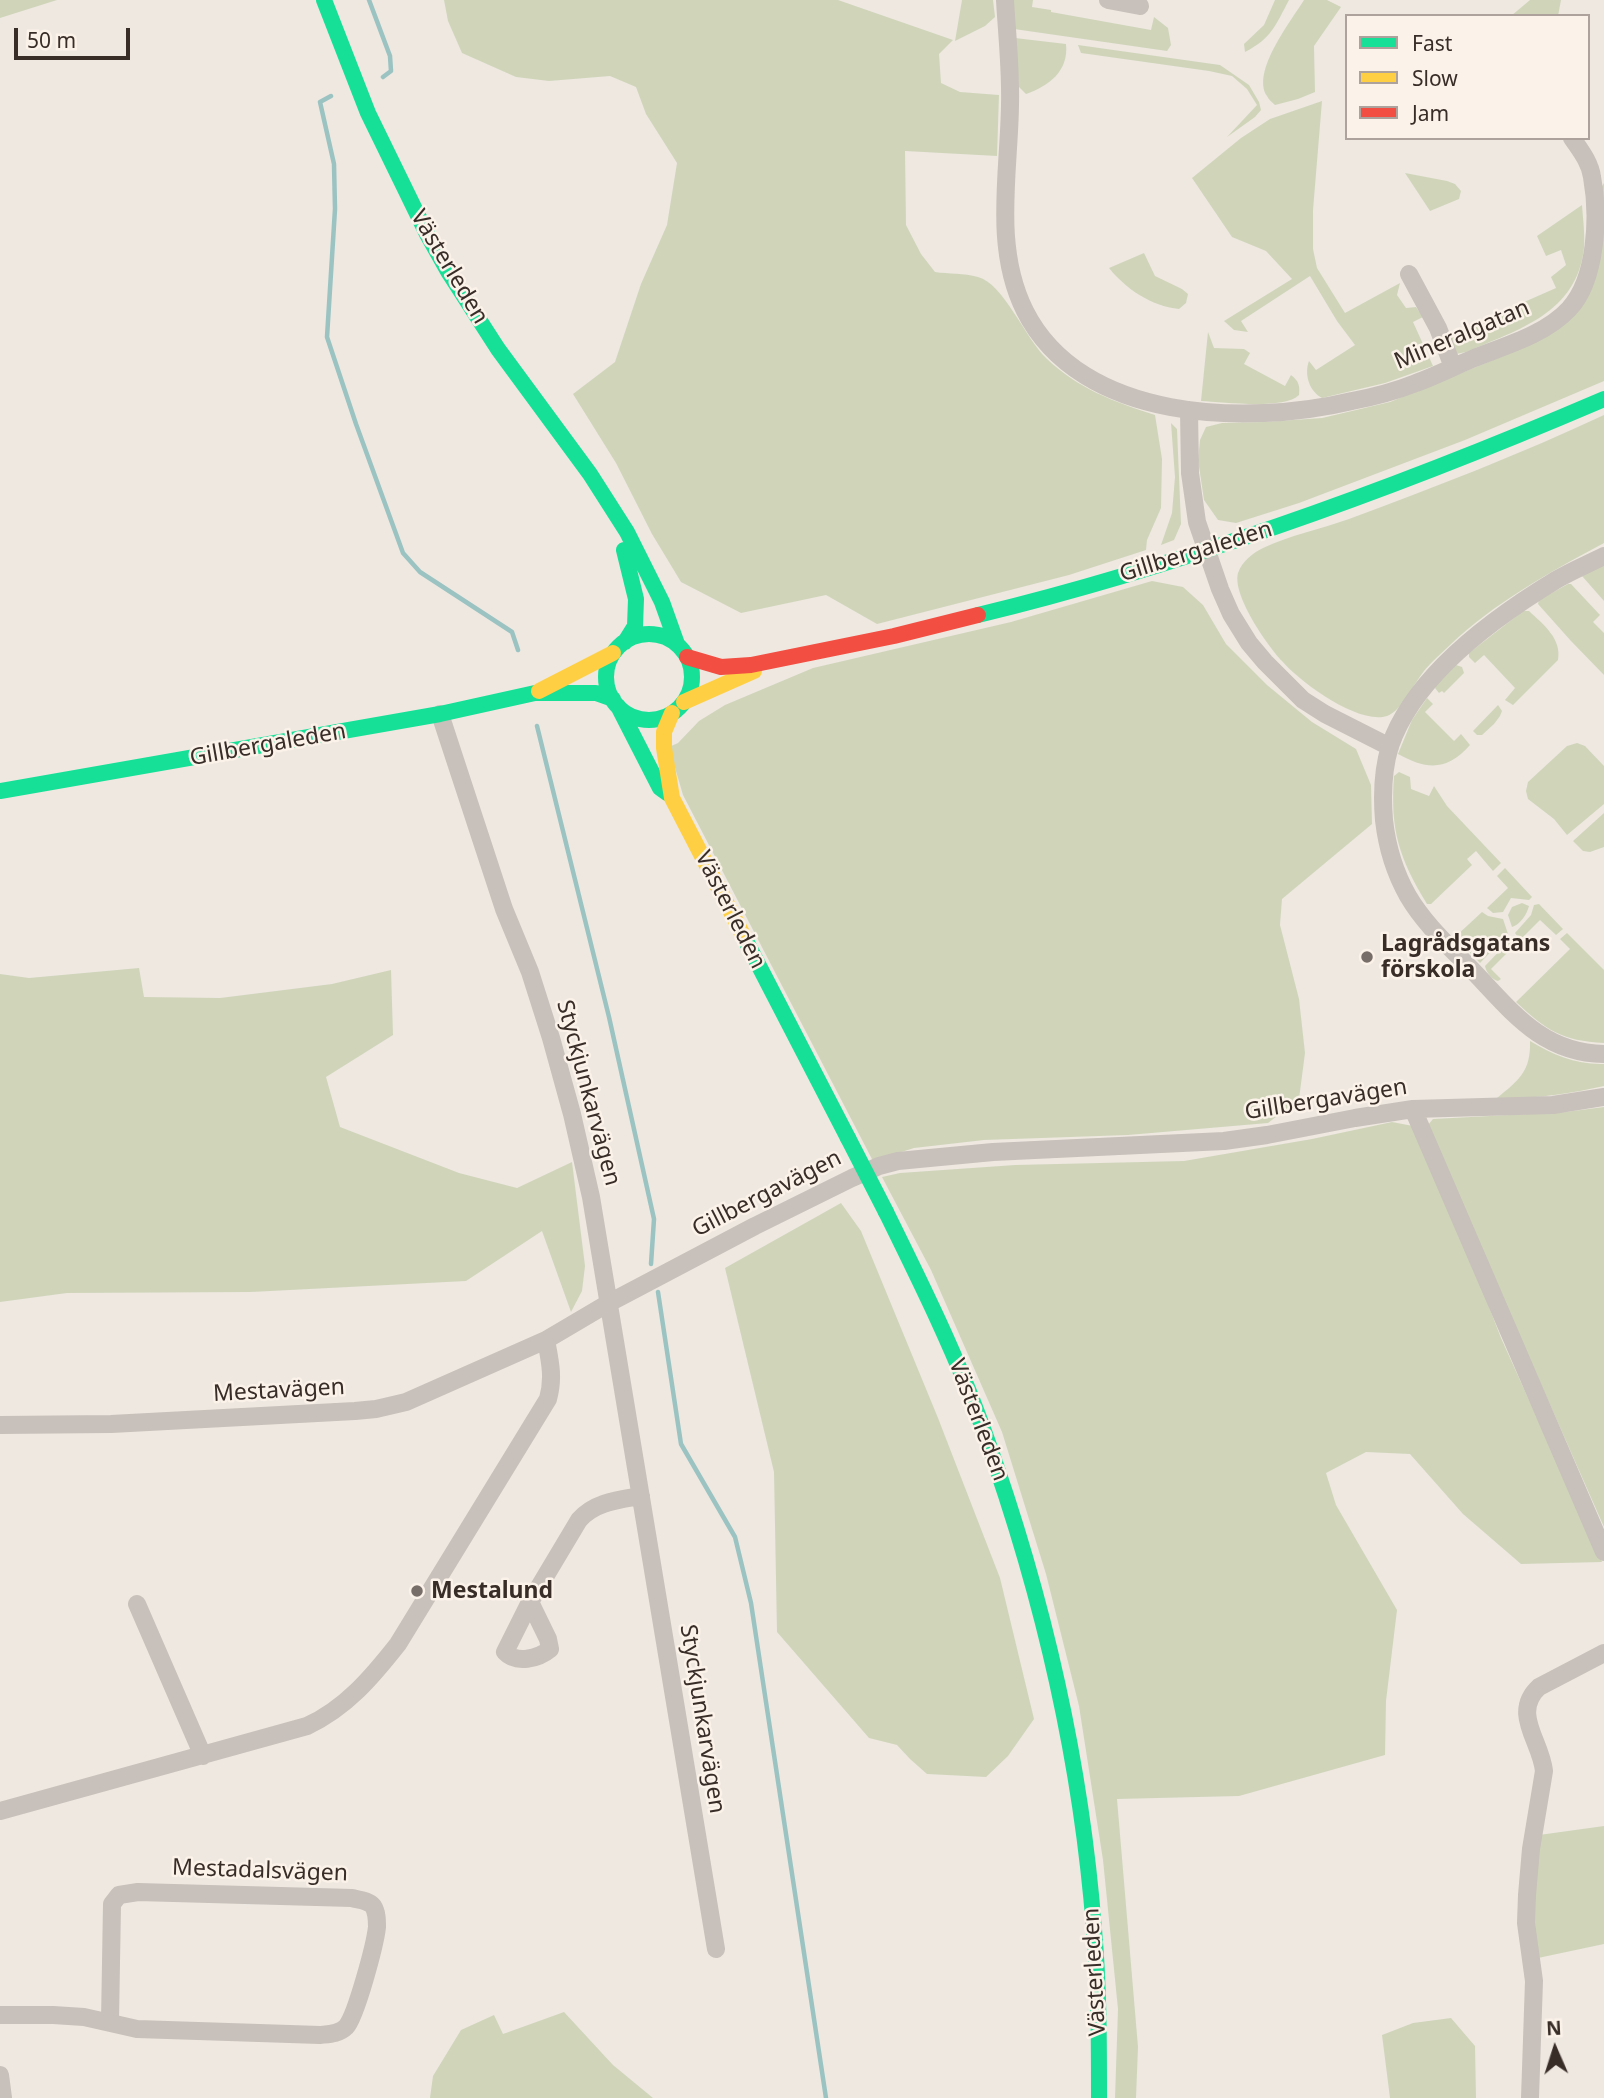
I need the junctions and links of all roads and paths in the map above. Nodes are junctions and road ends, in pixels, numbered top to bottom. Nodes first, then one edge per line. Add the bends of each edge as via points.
1 (324, 0) edge
2 (1005, 0) edge
3 (1108, 0) edge
4 (1140, 6) dead end
5 (1573, 140) edge
6 (1598, 175) edge
7 (1409, 274) dead end
8 (1453, 367) junction
9 (1604, 399) edge
10 (1189, 410) junction
11 (613, 513) junction
12 (1208, 550) junction
13 (1604, 556) edge
14 (619, 647) junction
15 (682, 650) junction
16 (774, 662) junction
17 (535, 693) junction
18 (615, 703) junction
19 (678, 708) junction
20 (440, 714) junction
21 (1390, 747) junction
22 (0, 791) edge
23 (671, 798) junction
24 (1604, 1054) edge
25 (1604, 1097) edge
26 (1413, 1110) junction
27 (607, 1304) junction
28 (546, 1340) junction
29 (0, 1425) edge
30 (641, 1496) junction
31 (1604, 1552) edge
32 (530, 1602) dead end
33 (137, 1604) dead end
34 (1604, 1653) edge
35 (203, 1756) junction
36 (0, 1811) edge
37 (716, 1949) dead end
38 (0, 2015) edge
39 (110, 2022) junction
40 (0, 2075) edge
41 (3, 2098) edge
42 (1099, 2098) edge
43 (1530, 2098) edge

1 - 11 main road, Västerleden via 372,123 427,234 498,349 590,474
2 - 10 street, Mineralgatan via 1010,101 1006,255 1012,283 1041,336 1083,375 1146,401
3 - 4 street
5 - 6 street, Mineralgatan
6 - 8 street, Mineralgatan via 1595,243 1579,297 1538,332
7 - 8 street
8 - 10 street, Mineralgatan via 1414,384 1301,410 1250,414
9 - 12 main road, Gillbergaleden via 1400,483
10 - 12 street via 1193,499
11 - 14 main road, Västerleden via 636,599 635,626
11 - 15 main road, Västerleden via 662,601
12 - 16 main road, Gillbergaleden via 953,622
12 - 21 street via 1231,614 1265,662 1325,714
13 - 21 street via 1558,579 1452,656 1423,687
14 - 15 main road via 639,635 655,634 671,639
14 - 17 main road, Gillbergaleden
14 - 18 main road via 606,676
15 - 16 main road, Gillbergaleden via 705,664 731,668
15 - 19 main road via 692,680 688,696
16 - 19 main road, Gillbergaleden
17 - 18 main road, Gillbergaleden via 596,693
17 - 20 main road, Gillbergaleden
18 - 19 main road via 640,719 658,719
18 - 23 main road, Västerleden via 660,788
19 - 23 main road, Västerleden via 664,732
20 - 22 main road, Gillbergaleden
20 - 27 street, Styckjunkarvägen via 551,1038 591,1197
21 - 24 street via 1383,807 1386,831 1396,872 1421,916 1535,1032 1568,1049
23 - 42 main road, Västerleden, bridge via 886,1212 942,1327 985,1434 1021,1544 1072,1755 1088,1868 1097,1982
25 - 26 street, Gillbergavägen via 1553,1105
26 - 27 street, Gillbergavägen via 1224,1141 898,1161 852,1178
26 - 31 street
27 - 28 street, Gillbergavägen
27 - 30 street, Styckjunkarvägen
28 - 29 street, Mestavägen via 406,1402 376,1409 111,1424
28 - 35 street via 552,1371 548,1399 378,1670 346,1702 307,1726
30 - 32 street via 586,1512
30 - 37 street, Styckjunkarvägen
33 - 35 street
34 - 43 street via 1539,1687 1527,1705 1544,1771 1527,1895 1534,1981
35 - 36 street
38 - 39 street, Mestadalsvägen
39 - 39 street, Mestadalsvägen via 112,1904 118,1895 352,1898 374,1907 377,1929 372,1954 353,2014 339,2032 136,2029
40 - 41 street

